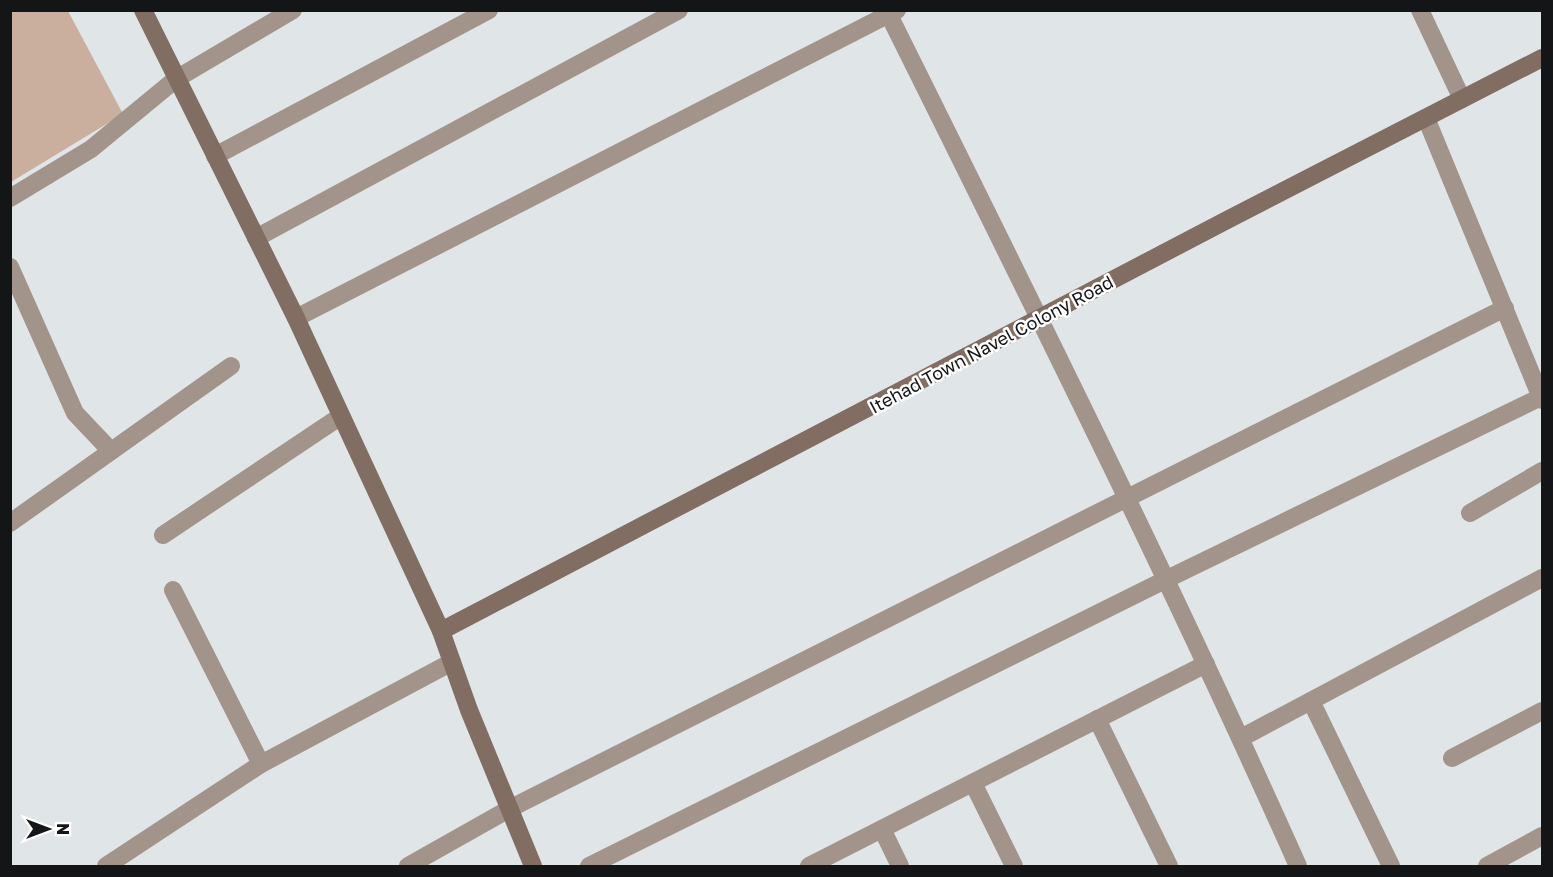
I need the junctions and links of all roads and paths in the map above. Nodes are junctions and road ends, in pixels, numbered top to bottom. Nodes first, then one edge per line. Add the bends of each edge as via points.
1 (142, 10) edge
2 (293, 10) edge
3 (489, 10) edge
4 (679, 10) edge
5 (1420, 10) edge
6 (881, 15) edge
7 (1542, 58) edge
8 (176, 79) junction
9 (1462, 99) junction
10 (1426, 118) junction
11 (215, 156) junction
12 (10, 198) edge
13 (256, 238) junction
14 (10, 267) edge
15 (1505, 308) junction
16 (296, 318) junction
17 (1040, 319) junction
18 (1536, 363) edge
19 (231, 366) dead end
20 (1542, 398) edge
21 (341, 416) junction
22 (111, 451) junction
23 (1542, 471) edge
24 (1126, 499) junction
25 (1470, 513) dead end
26 (10, 523) edge
27 (163, 535) dead end
28 (1542, 578) edge
29 (1165, 580) junction
30 (173, 590) dead end
31 (441, 631) junction
32 (452, 662) junction
33 (1206, 664) junction
34 (1311, 701) junction
35 (1542, 711) edge
36 (1097, 719) junction
37 (1241, 738) junction
38 (1452, 758) dead end
39 (261, 764) junction
40 (973, 783) junction
41 (509, 809) junction
42 (882, 829) junction
43 (1542, 836) edge
44 (106, 867) edge
45 (408, 867) edge
46 (532, 867) edge
47 (589, 867) edge
48 (809, 867) edge
49 (900, 867) edge
50 (1014, 867) edge
51 (1169, 867) edge
52 (1298, 867) edge
53 (1391, 867) edge
54 (1487, 867) edge

1 - 8 street
2 - 8 street
3 - 11 street
4 - 13 street
5 - 9 street
6 - 16 street
6 - 17 street
7 - 9 street, Itehad Town Navel Colony Road
8 - 11 street
8 - 12 street via 91,149
9 - 10 street, Itehad Town Navel Colony Road
10 - 15 street
10 - 17 street, Itehad Town Navel Colony Road
11 - 13 street
13 - 16 street
14 - 22 street via 75,413
15 - 18 street
15 - 24 street
16 - 21 street
17 - 24 street
17 - 31 street, Itehad Town Navel Colony Road
18 - 20 street
19 - 22 street
20 - 29 street
21 - 27 street
21 - 31 street
22 - 26 street
23 - 25 street
24 - 29 street
24 - 41 street
28 - 34 street
29 - 33 street
29 - 47 street
30 - 39 street
31 - 32 street
32 - 39 street
32 - 41 street
33 - 36 street
33 - 37 street
34 - 37 street
34 - 53 street
35 - 38 street
36 - 40 street
36 - 51 street
37 - 52 street
39 - 44 street
40 - 42 street
40 - 50 street
41 - 45 street
41 - 46 street
42 - 48 street
42 - 49 street
43 - 54 street

